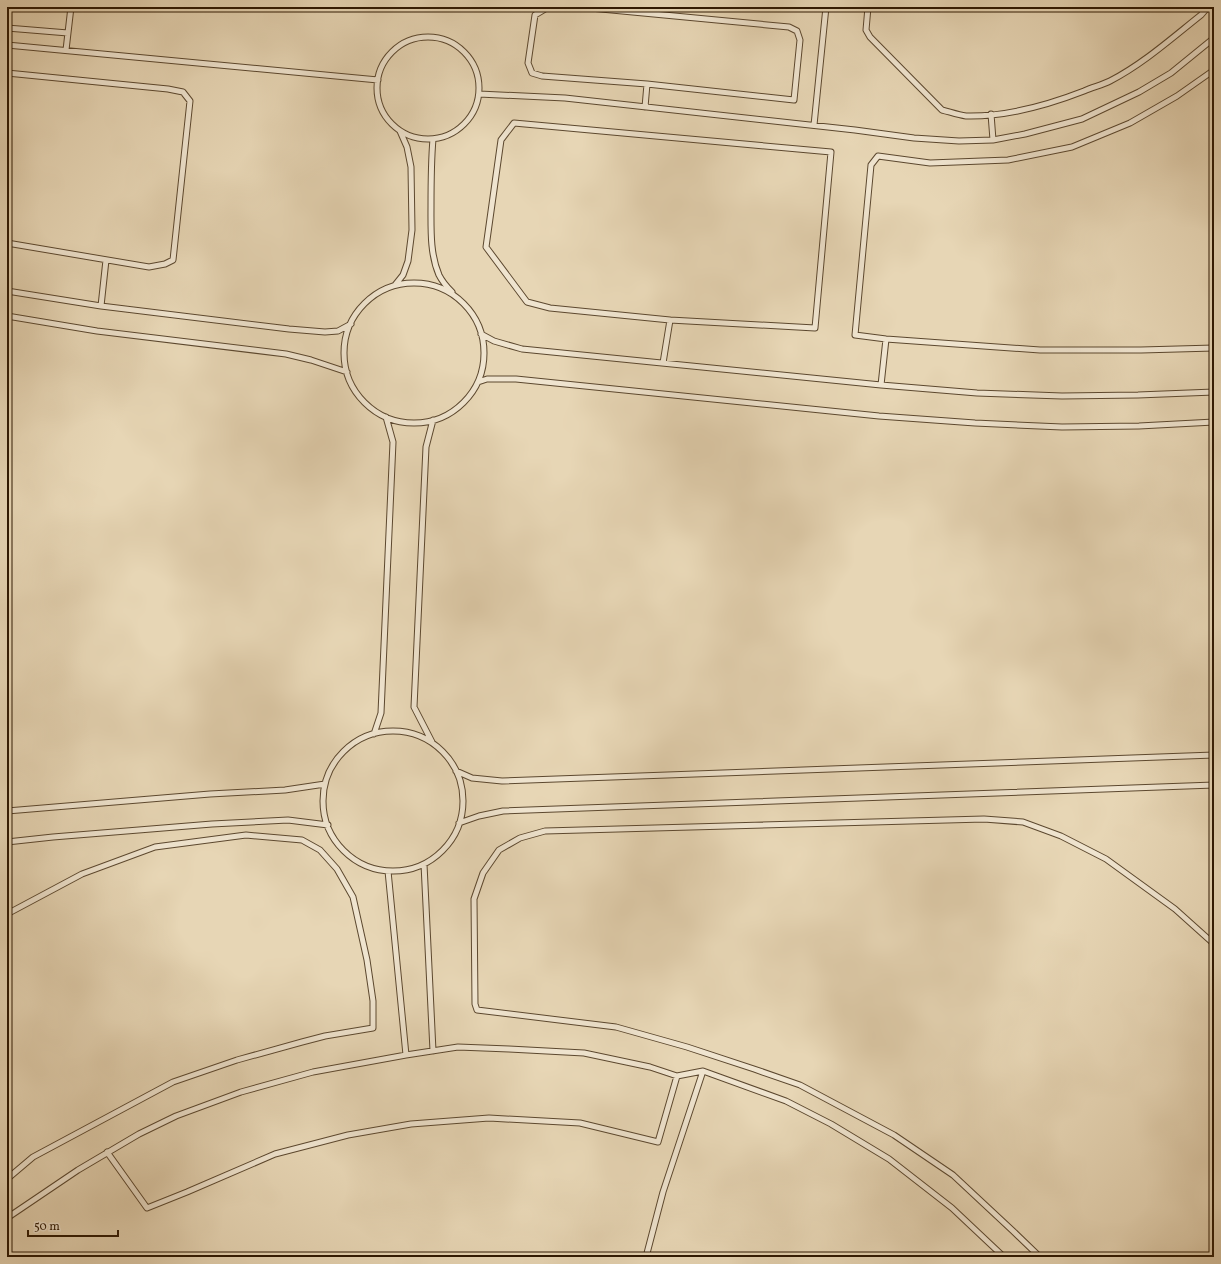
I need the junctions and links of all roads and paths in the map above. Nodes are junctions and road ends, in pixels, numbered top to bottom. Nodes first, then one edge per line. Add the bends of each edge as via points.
1 (71, 7) edge
2 (551, 7) edge
3 (580, 7) edge
4 (826, 7) edge
5 (868, 7) edge
6 (1208, 7) edge
7 (7, 28) edge
8 (68, 33) junction
9 (1214, 38) edge
10 (7, 45) edge
11 (66, 50) junction
12 (1214, 70) edge
13 (7, 73) edge
14 (378, 80) junction
15 (647, 84) junction
16 (479, 94) junction
17 (645, 107) junction
18 (991, 114) junction
19 (814, 125) junction
20 (400, 131) junction
21 (433, 139) junction
22 (993, 140) junction
23 (7, 243) edge
24 (106, 260) junction
25 (395, 285) junction
26 (7, 291) edge
27 (453, 295) junction
28 (101, 306) junction
29 (7, 316) edge
30 (670, 320) junction
31 (351, 324) junction
32 (481, 334) junction
33 (886, 339) junction
34 (1214, 348) edge
35 (663, 363) junction
36 (347, 372) junction
37 (478, 382) junction
38 (881, 385) junction
39 (1214, 392) edge
40 (386, 417) junction
41 (434, 420) junction
42 (1214, 422) edge
43 (374, 734) junction
44 (432, 743) junction
45 (1214, 755) edge
46 (456, 771) junction
47 (325, 784) junction
48 (1214, 785) edge
49 (7, 811) edge
50 (459, 823) junction
51 (328, 825) junction
52 (7, 842) edge
53 (424, 864) junction
54 (388, 871) junction
55 (7, 914) edge
56 (1214, 944) edge
57 (433, 1051) junction
58 (406, 1055) junction
59 (704, 1071) junction
60 (677, 1076) junction
61 (107, 1152) junction
62 (7, 1179) edge
63 (7, 1218) edge
64 (646, 1257) edge
65 (1004, 1257) edge
66 (1040, 1257) edge

1 - 8 lane
2 - 15 lane via 535,15 528,63 532,73 542,76
3 - 15 lane via 777,25 797,31 800,40 794,100
4 - 19 lane
5 - 18 lane via 866,30 870,37 942,110 966,116
6 - 18 lane via 1144,60 1110,81 1027,109
7 - 8 lane
8 - 11 lane
9 - 22 lane via 1171,73 1132,96 1082,119
10 - 11 lane
11 - 14 lane
12 - 33 lane via 1177,96 1130,123 1072,147 1008,160 930,163 878,156 871,165 855,335
13 - 24 lane via 168,89 183,92 190,101 173,260 149,267
14 - 16 lane via 386,59 398,47 414,39 432,37 449,41 466,55 477,74
14 - 20 lane via 377,93 382,110
15 - 17 lane
16 - 17 lane via 564,98
16 - 21 lane via 465,124 450,134
17 - 19 lane
18 - 22 lane
19 - 22 lane via 914,138
20 - 21 lane via 416,138
20 - 25 lane via 407,147 411,167 412,230 408,261
21 - 27 lane via 433,258 440,276
23 - 24 lane
24 - 28 lane
25 - 27 lane via 431,285
25 - 31 lane via 369,300
26 - 28 lane
27 - 32 lane via 471,312
28 - 31 lane via 289,329 338,331
29 - 36 lane via 97,331 286,354
30 - 30 lane via 550,308 527,302 486,247 501,140 514,123 831,152 816,328
30 - 35 lane
31 - 36 lane via 345,348
32 - 35 lane via 494,341 522,349
32 - 37 lane via 484,358
33 - 34 lane via 1040,350
33 - 38 lane
35 - 38 lane
36 - 40 lane via 358,394 375,411
37 - 41 lane via 455,410
37 - 42 lane via 487,379 516,379 879,416 975,423 1069,427
38 - 39 lane via 1062,396
40 - 41 lane via 409,423
40 - 43 lane via 393,442 380,713
41 - 44 lane via 426,447 414,706
43 - 44 lane via 398,731 410,733
43 - 47 lane via 362,738 343,752 332,767
44 - 46 lane via 442,751
45 - 46 lane via 502,781 472,778
46 - 50 lane via 463,806
47 - 49 lane via 285,790
47 - 51 lane via 324,808
48 - 50 lane via 503,811
50 - 53 lane via 451,841
51 - 52 lane via 288,820
51 - 54 lane via 336,842 354,859 364,865
53 - 54 lane via 412,869
53 - 57 lane
54 - 58 lane
55 - 62 lane via 82,874 155,847 246,836 302,840 320,850 337,869 353,897 367,960 373,1028 310,1040 237,1060 174,1082 33,1157
56 - 66 lane via 1175,909 1106,859 1061,836 1023,822 988,818 545,831 520,838 499,850 483,873 474,899 477,1010 616,1027 687,1047 800,1085 894,1135 953,1175
57 - 58 lane
57 - 60 lane via 458,1047 584,1053 650,1067
58 - 61 lane via 313,1072 241,1092 176,1116
59 - 60 lane
59 - 64 lane via 663,1192
59 - 65 lane via 786,1101 889,1159 952,1208
60 - 61 lane via 658,1142 580,1123 489,1118 411,1124 348,1135 275,1154 147,1208
61 - 63 lane

